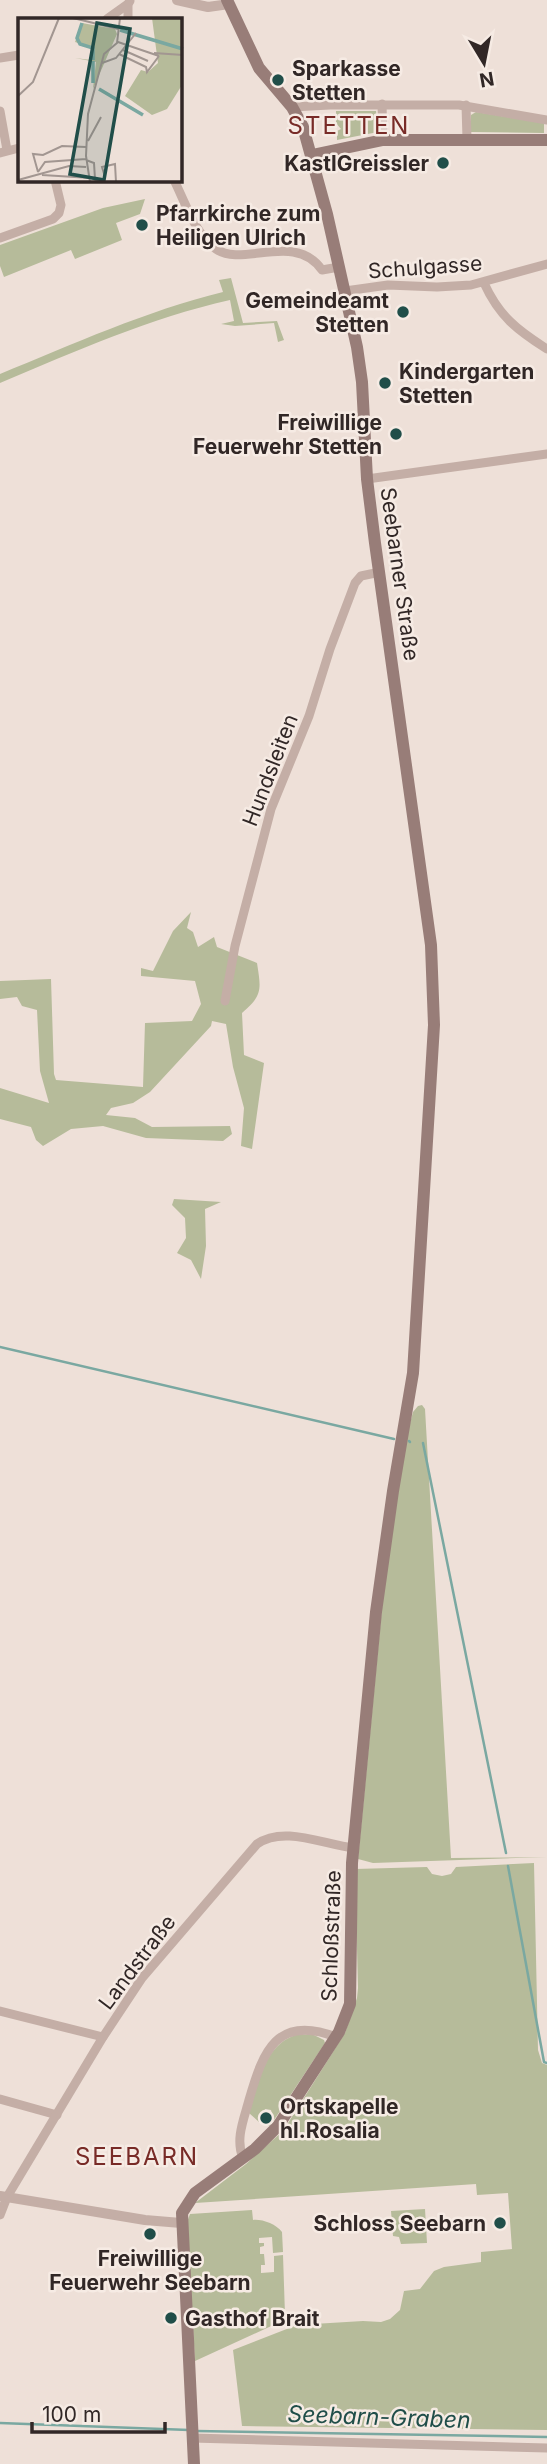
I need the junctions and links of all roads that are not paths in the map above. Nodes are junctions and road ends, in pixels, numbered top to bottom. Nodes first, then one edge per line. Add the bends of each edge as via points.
1 (177, 0) edge
2 (232, 1) edge
3 (130, 2) edge
4 (108, 18) edge
5 (18, 55) edge
6 (0, 58) edge
7 (382, 104) junction
8 (466, 106) junction
9 (292, 107) junction
10 (0, 111) edge
11 (547, 120) edge
12 (467, 139) junction
13 (383, 140) junction
14 (547, 141) edge
15 (4, 152) edge
16 (312, 155) junction
17 (55, 182) edge
18 (175, 182) edge
19 (0, 238) edge
20 (547, 264) edge
21 (340, 267) junction
22 (484, 283) junction
23 (345, 291) junction
24 (547, 349) edge
25 (547, 454) edge
26 (367, 479) junction
27 (380, 572) junction
28 (225, 1001) dead end
29 (354, 1848) junction
30 (0, 2011) edge
31 (103, 2037) junction
32 (336, 2037) junction
33 (0, 2099) edge
34 (57, 2115) junction
35 (243, 2158) junction
36 (3, 2197) edge
37 (0, 2215) edge
38 (181, 2223) junction
39 (192, 2432) junction
40 (547, 2448) edge
41 (194, 2464) edge

1 - 2 street via 208,7
2 - 9 main road, Seebarner Straße via 259,68
3 - 4 street
5 - 6 street
7 - 8 street
7 - 9 street
7 - 13 street
8 - 11 street
8 - 12 street
9 - 16 main road, Seebarner Straße
10 - 15 street
12 - 13 main road
12 - 14 main road
13 - 16 main road
16 - 21 main road, Seebarner Straße
17 - 19 street via 59,213
18 - 21 street via 194,221 217,250 229,254 296,253 312,258 322,270
20 - 22 street, Schulgasse
21 - 23 main road, Seebarner Straße
22 - 23 street, Schulgasse via 388,285
22 - 24 street via 516,329
23 - 26 main road, Seebarner Straße via 360,368
25 - 26 street
26 - 27 main road, Seebarner Straße
27 - 28 street, Hundsleiten via 361,576 355,583 271,809
27 - 29 main road, Seebarner Straße via 418,834 433,960 434,1018 413,1373 376,1612
29 - 31 street, Landstraße via 286,1835 257,1844 151,1966
29 - 32 main road, Schloßstraße via 351,1998
30 - 31 street
31 - 34 street, Landstraße
32 - 35 main road, Schloßstraße via 278,2126
32 - 35 street via 292,2031 269,2047 240,2131
33 - 34 street
34 - 36 street, Landstraße
35 - 38 main road, Schloßstraße via 190,2199
36 - 37 street, Landstraße
36 - 38 street
38 - 39 main road
39 - 40 street
39 - 41 main road

